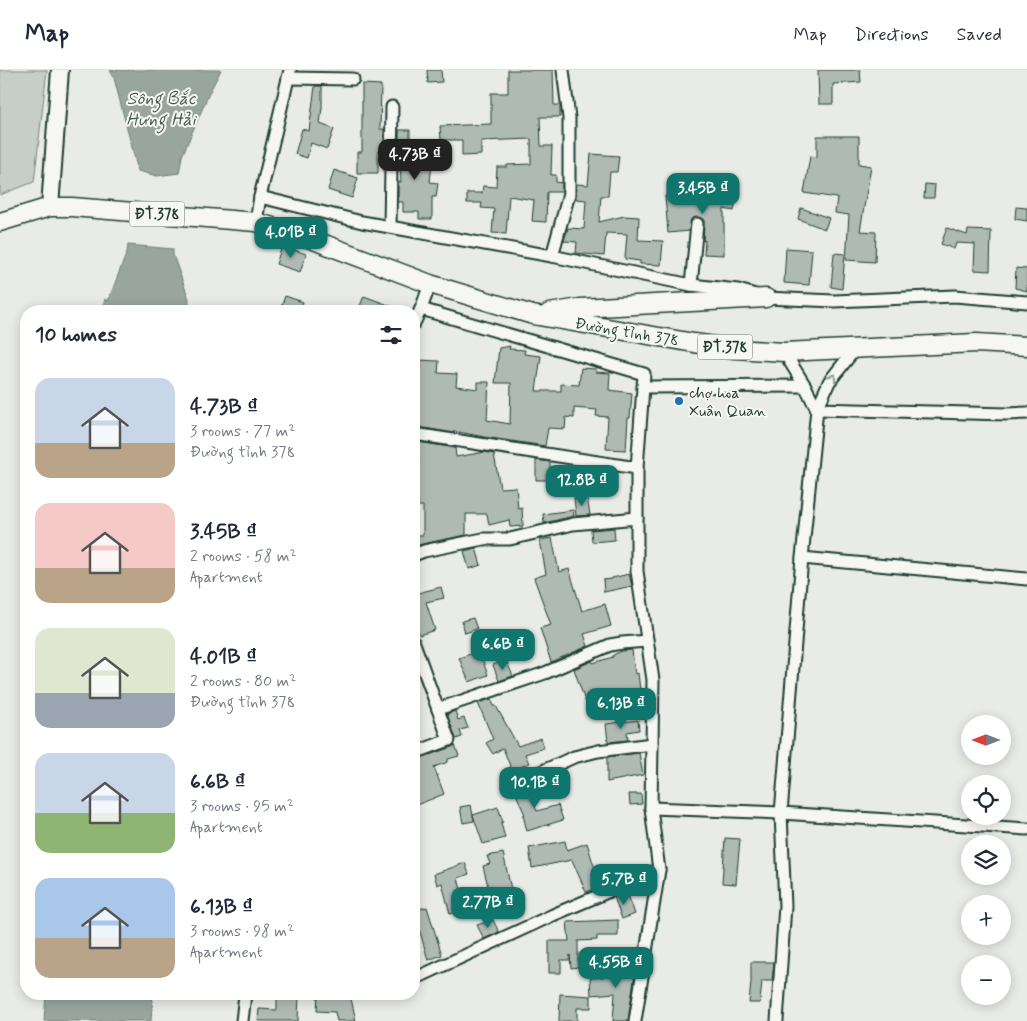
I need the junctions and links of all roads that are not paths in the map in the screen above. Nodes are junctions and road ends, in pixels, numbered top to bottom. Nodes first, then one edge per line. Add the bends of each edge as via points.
1 (60, 70) edge
2 (563, 70) edge
3 (289, 74) edge
4 (352, 79) dead end
5 (392, 107) dead end
6 (260, 197) junction
7 (50, 207) junction
8 (0, 222) edge
9 (249, 222) junction
10 (697, 224) dead end
11 (390, 227) junction
12 (552, 256) junction
13 (430, 284) junction
14 (691, 285) junction
15 (766, 298) junction
16 (1027, 302) edge
17 (421, 309) joint
18 (534, 315) junction
19 (1027, 346) edge
20 (855, 349) junction
21 (784, 352) junction
22 (805, 386) junction
23 (643, 387) junction
24 (818, 409) junction
25 (1027, 412) edge
26 (420, 435) edge
27 (637, 468) junction
28 (637, 518) junction
29 (420, 553) edge
30 (802, 558) junction
31 (1027, 579) edge
32 (647, 641) junction
33 (420, 660) edge
34 (438, 709) junction
35 (652, 744) junction
36 (420, 751) edge
37 (538, 773) dead end
38 (651, 808) junction
39 (781, 813) junction
40 (1027, 829) edge
41 (659, 870) junction
42 (420, 976) edge
43 (244, 1000) edge
44 (242, 1021) edge
45 (635, 1021) edge
46 (777, 1021) edge

1 - 7 street
2 - 12 street via 569,118 569,194
3 - 4 street
3 - 6 street
5 - 11 street
6 - 9 street
6 - 11 street
7 - 8 main road, ĐT.378
7 - 9 main road, ĐT.378
9 - 13 main road, Đường tỉnh 378 / ĐT.378 via 303,236
10 - 14 street
11 - 12 street
12 - 14 street
13 - 17 street
13 - 18 main road, Đường tỉnh 378 / ĐT.378
14 - 15 street via 738,290
15 - 16 street via 834,301 954,296
15 - 18 main road via 580,308
17 - 23 street via 644,374
18 - 21 main road, Đường tỉnh 378 / ĐT.378 via 735,349
19 - 20 main road, Đường tỉnh 378 / ĐT.378 via 976,343
20 - 21 main road, Đường tỉnh 378 / ĐT.378
24 -> 20 street via 829,382
21 - 22 street
22 - 23 street
22 - 24 street
23 - 27 street
24 - 25 street
24 - 30 street
26 - 27 street
27 - 28 street
28 - 29 street via 573,524 510,539 483,539
28 - 32 street via 637,571
30 - 31 street
30 - 39 street
32 - 34 street via 610,645 545,673
32 - 35 street via 653,680
33 - 34 street
34 - 36 street via 449,740
35 - 37 street via 574,757
35 - 38 street
38 - 39 street
38 - 41 street
39 - 40 street
39 - 46 street via 786,906
41 - 42 street
41 - 45 street
43 - 44 street

